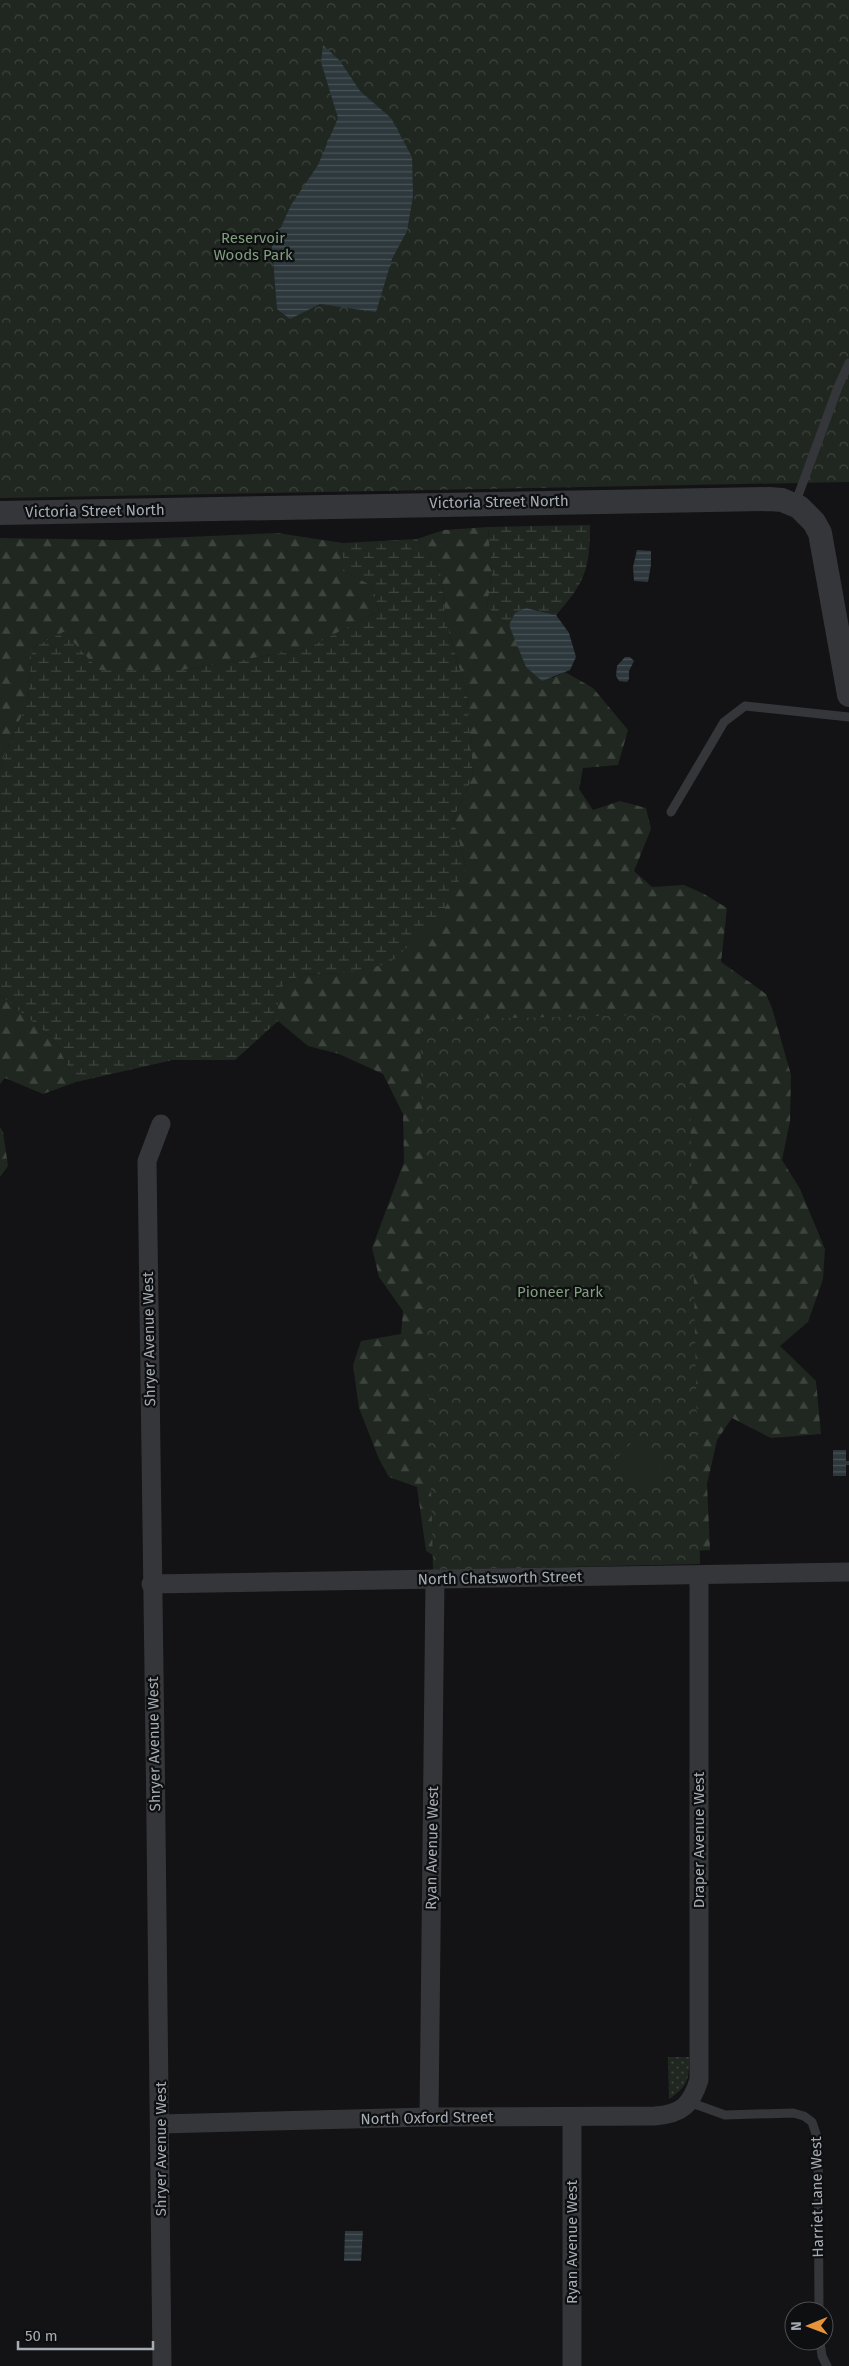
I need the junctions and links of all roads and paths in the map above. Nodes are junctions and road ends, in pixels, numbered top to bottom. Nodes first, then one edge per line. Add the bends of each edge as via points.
1 (849, 363) edge
2 (795, 504) junction
3 (0, 512) edge
4 (849, 695) edge
5 (849, 717) edge
6 (671, 812) dead end
7 (161, 1124) dead end
8 (849, 1572) edge
9 (699, 1575) junction
10 (435, 1578) junction
11 (152, 1584) junction
12 (689, 2102) junction
13 (429, 2117) junction
14 (572, 2117) junction
15 (161, 2124) junction
16 (819, 2301) edge
17 (821, 2351) edge
18 (162, 2366) edge
19 (572, 2366) edge
20 (827, 2366) edge

1 - 2 lane
2 - 3 street, Victoria Street North via 769,498 660,499
2 - 4 street via 810,517 820,533
5 - 6 lane via 745,706 724,722
7 - 11 street, Shryer Avenue West via 147,1161
8 - 9 street, North Chatsworth Street
9 - 10 street, North Chatsworth Street
9 - 12 street, Draper Avenue West via 699,2080
10 - 11 street, North Chatsworth Street
10 - 13 street, Ryan Avenue West
11 - 15 street, Shryer Avenue West
12 - 14 street, North Oxford Street via 670,2115
12 - 16 lane, Harriet Lane West via 725,2114 793,2113 812,2122 818,2140
13 - 14 street, North Oxford Street
13 - 15 street, North Oxford Street
14 - 19 street, Ryan Avenue West
15 - 18 street, Shryer Avenue West
17 - 20 lane

